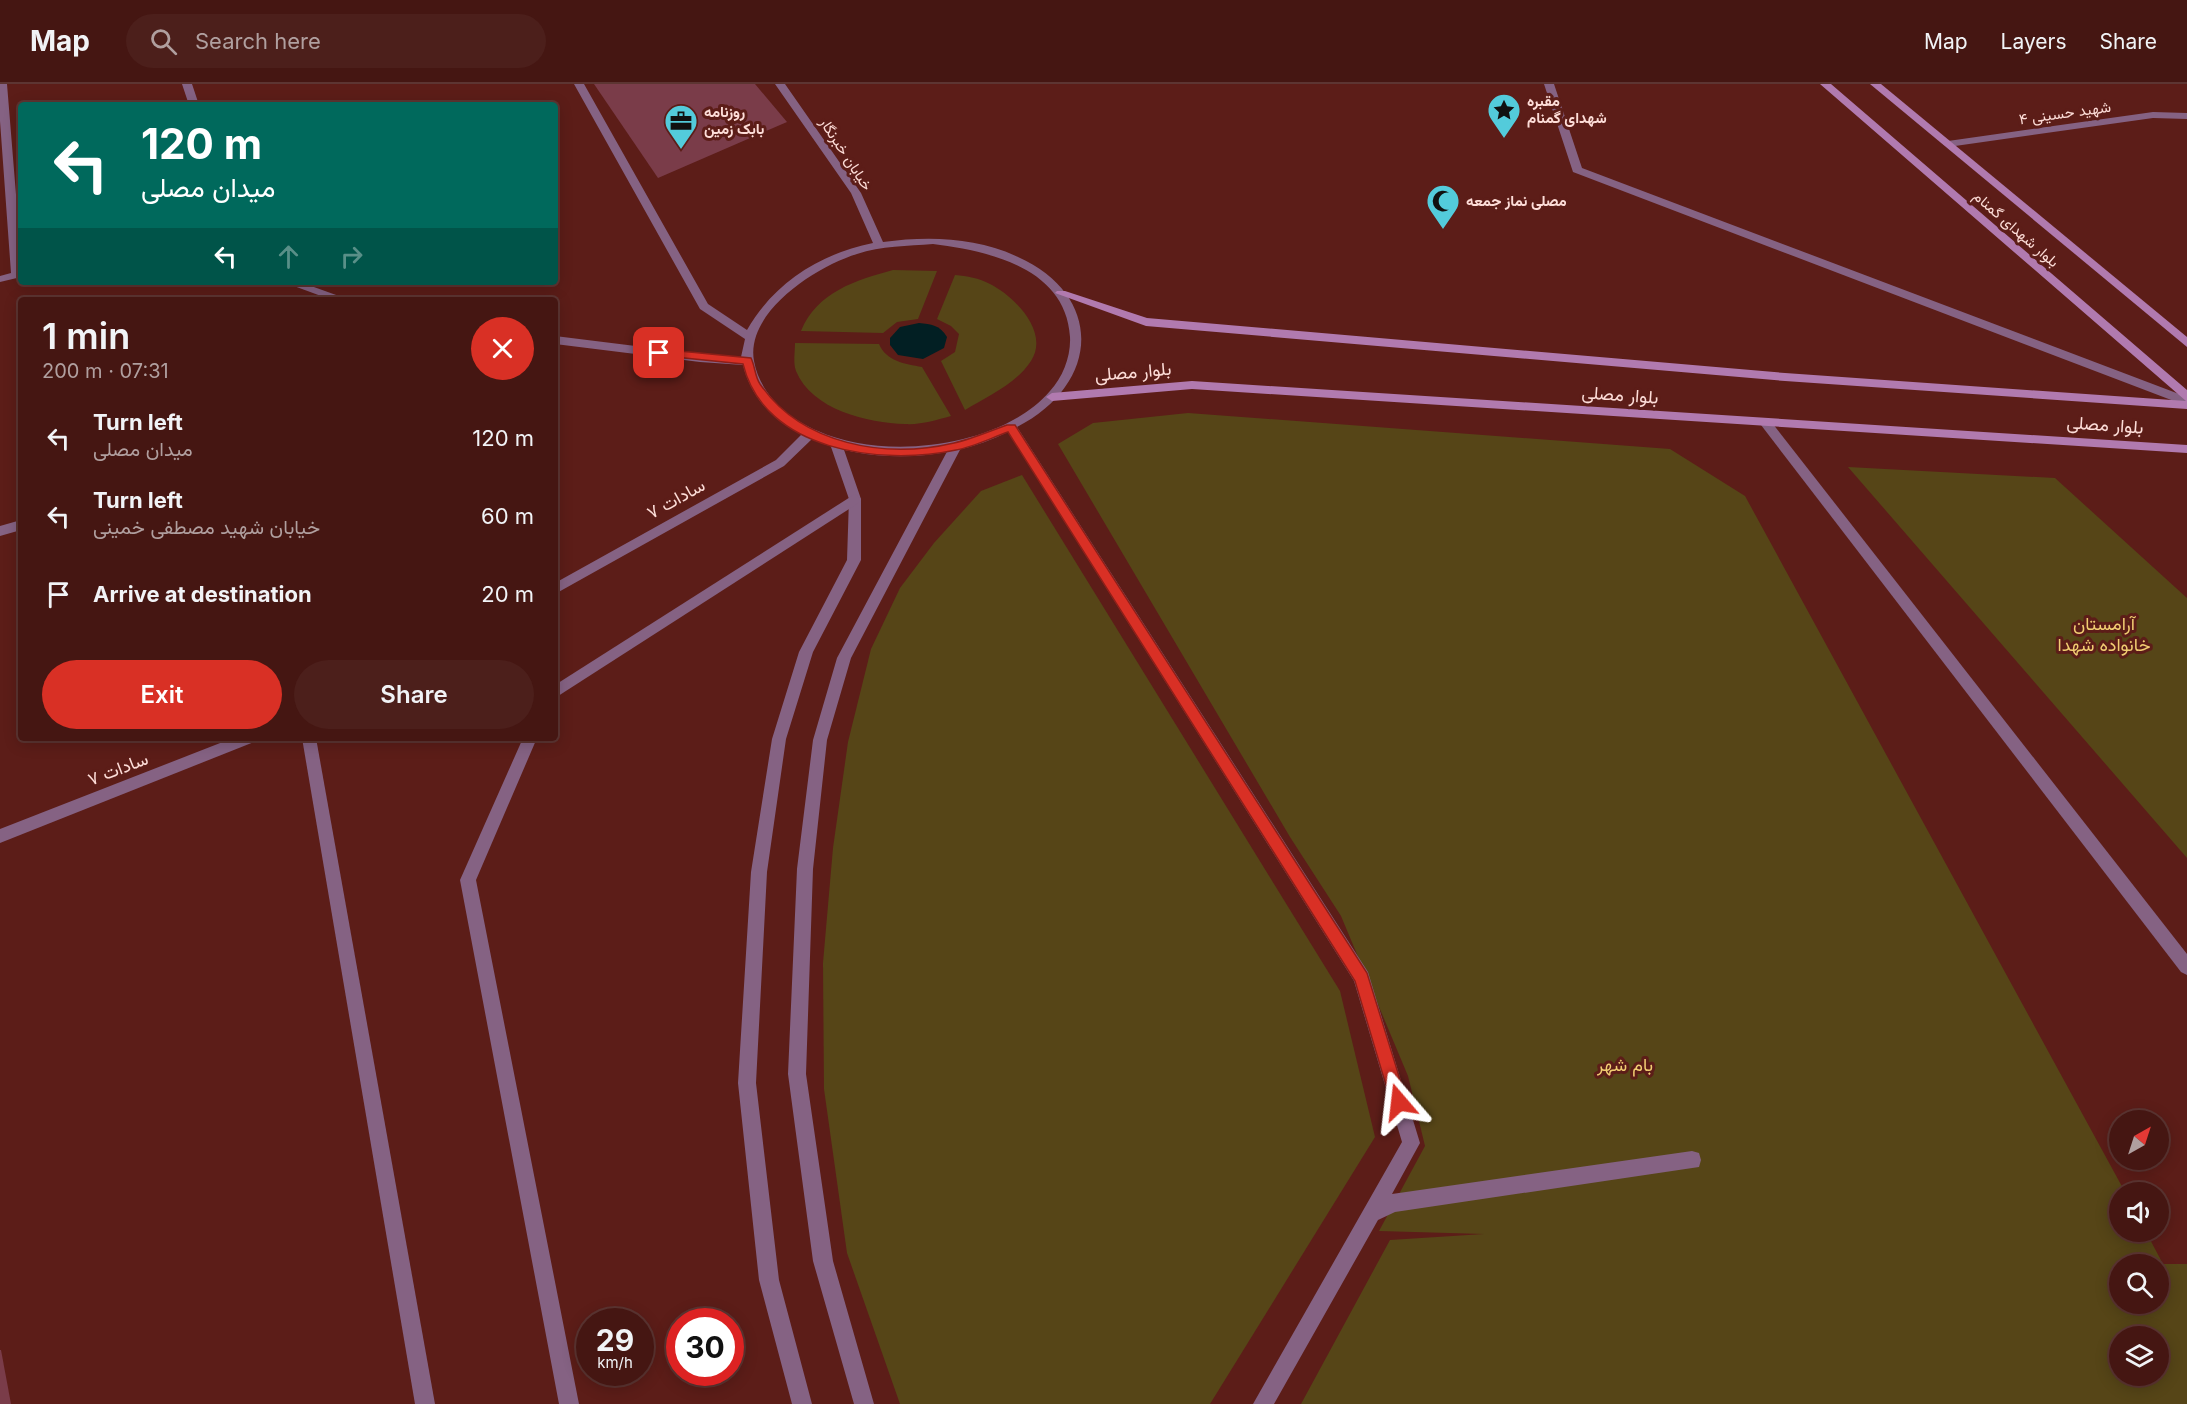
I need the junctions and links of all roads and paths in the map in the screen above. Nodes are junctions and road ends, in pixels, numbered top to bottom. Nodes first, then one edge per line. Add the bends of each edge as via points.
1 (2, 84) edge
2 (188, 84) edge
3 (579, 84) edge
4 (780, 84) edge
5 (1549, 84) edge
6 (1825, 84) edge
7 (1875, 84) edge
8 (193, 102) edge
9 (2187, 116) edge
10 (1948, 144) junction
11 (879, 245) junction
12 (18, 264) edge
13 (18, 275) edge
14 (0, 279) edge
15 (298, 285) edge
16 (1062, 293) junction
17 (335, 297) edge
18 (749, 337) junction
19 (558, 340) edge
20 (2187, 344) edge
21 (747, 361) junction
22 (2187, 397) edge
23 (1052, 398) junction
24 (2187, 403) edge
25 (1765, 422) junction
26 (1011, 427) junction
27 (810, 434) junction
28 (836, 444) junction
29 (956, 446) junction
30 (2187, 448) edge
31 (855, 499) junction
32 (18, 526) edge
33 (0, 531) edge
34 (558, 587) edge
35 (558, 690) edge
36 (241, 741) edge
37 (310, 741) edge
38 (529, 741) edge
39 (0, 836) edge
40 (2187, 967) edge
41 (1692, 1160) dead end
42 (1372, 1213) junction
43 (425, 1404) edge
44 (569, 1404) edge
45 (802, 1404) edge
46 (864, 1404) edge
47 (1263, 1404) edge

1 - 12 street
2 - 8 street
3 - 18 street via 704,306
4 - 11 street, خیابان خبرنگار via 856,193
5 - 24 street via 1577,170
6 - 22 street, بلوار شهدای گمنام
7 - 10 street, بلوار شهدای گمنام
9 - 10 street, شهید حسینی ۴ via 2153,115
10 - 20 street, بلوار شهدای گمنام
11 - 16 street via 933,241 984,248 1029,266
11 - 18 street via 809,269 761,311
13 - 14 street
15 - 17 street
16 - 23 street via 1077,326 1074,362
16 - 24 street, بلوار مصلی via 1146,322 1773,376
18 - 21 street
19 - 21 street
21 - 27 street via 765,402 784,420
23 - 25 street, بلوار مصلی via 1192,385
23 - 26 street
25 - 30 street, بلوار مصلی
25 - 40 street
26 - 29 street
26 - 42 street via 1362,978 1411,1143
27 - 28 street
27 - 34 street, سادات ۷ via 780,462
28 - 29 street via 915,452
28 - 31 street
29 - 46 street via 844,658 820,740 805,869 797,1074 823,1261
31 - 35 street
31 - 45 street via 854,560 806,652 779,739 759,872 747,1083 769,1280
32 - 33 street
36 - 39 street, سادات ۷
37 - 43 street
38 - 44 street via 468,880
41 - 42 street via 1394,1203
42 - 47 street

